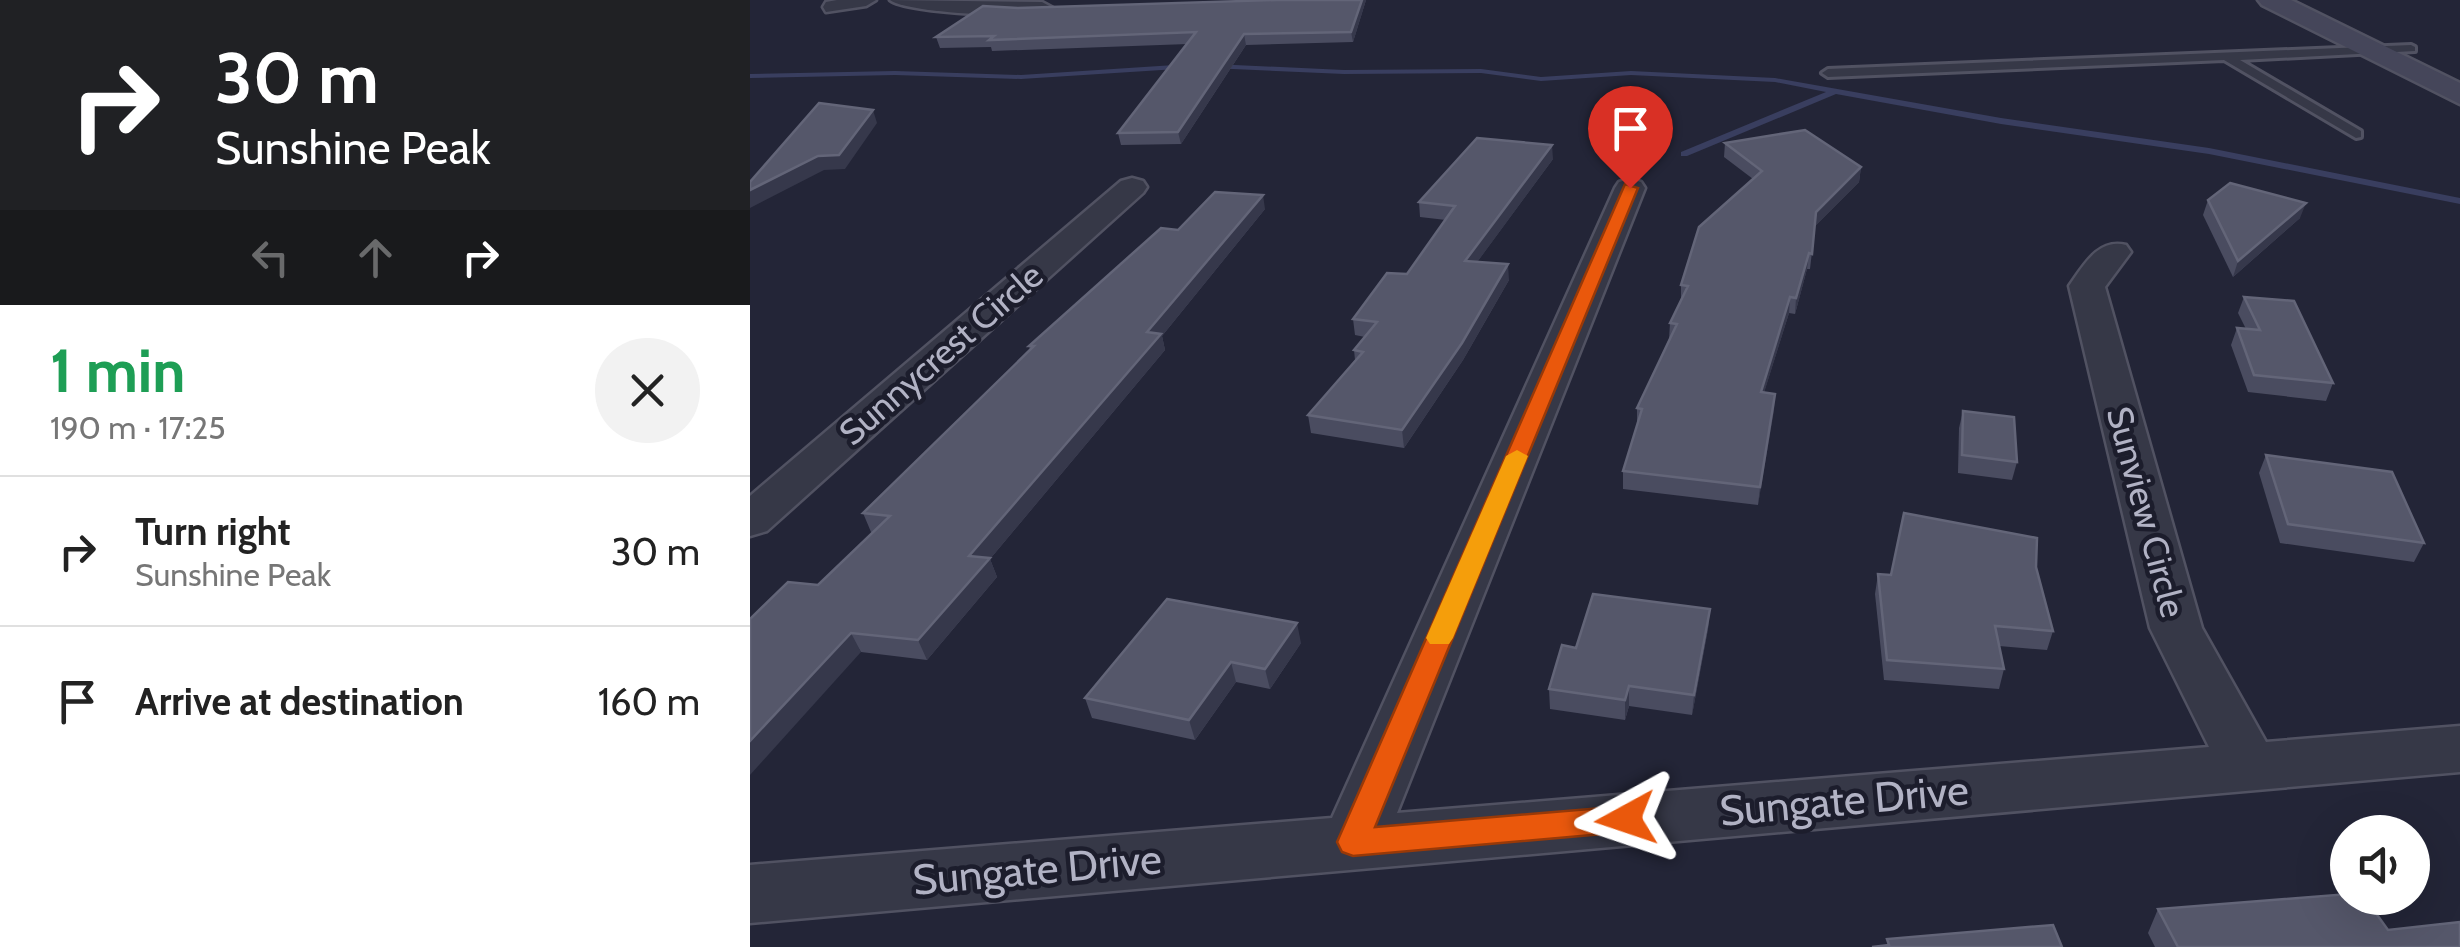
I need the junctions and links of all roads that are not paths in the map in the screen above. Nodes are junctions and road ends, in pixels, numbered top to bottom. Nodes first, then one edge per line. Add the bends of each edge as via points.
1 (866, 0) edge
2 (900, 0) edge
3 (2271, 0) edge
4 (2306, 0) edge
5 (834, 6) dead end
6 (1062, 8) edge
7 (2411, 49) junction
8 (2373, 51) junction
9 (2227, 57) junction
10 (2460, 72) edge
11 (1828, 73) dead end
12 (2460, 95) edge
13 (2356, 134) dead end
14 (1132, 187) dead end
15 (1630, 188) dead end
16 (2114, 252) dead end
17 (750, 520) edge
18 (2460, 748) edge
19 (2250, 766) junction
20 (1353, 842) junction
21 (750, 894) edge

1 - 5 street
2 - 6 street
3 - 8 main road
4 - 7 main road
7 - 8 lane
7 - 10 main road
8 - 9 lane
8 - 12 main road
9 - 11 lane
9 - 13 lane
14 - 17 street, Sunnycrest Circle
15 - 20 street
16 - 19 street, Sunview Circle via 2088,286 2176,628
18 - 19 street, Sungate Drive
19 - 20 street, Sungate Drive
20 - 21 street, Sungate Drive

